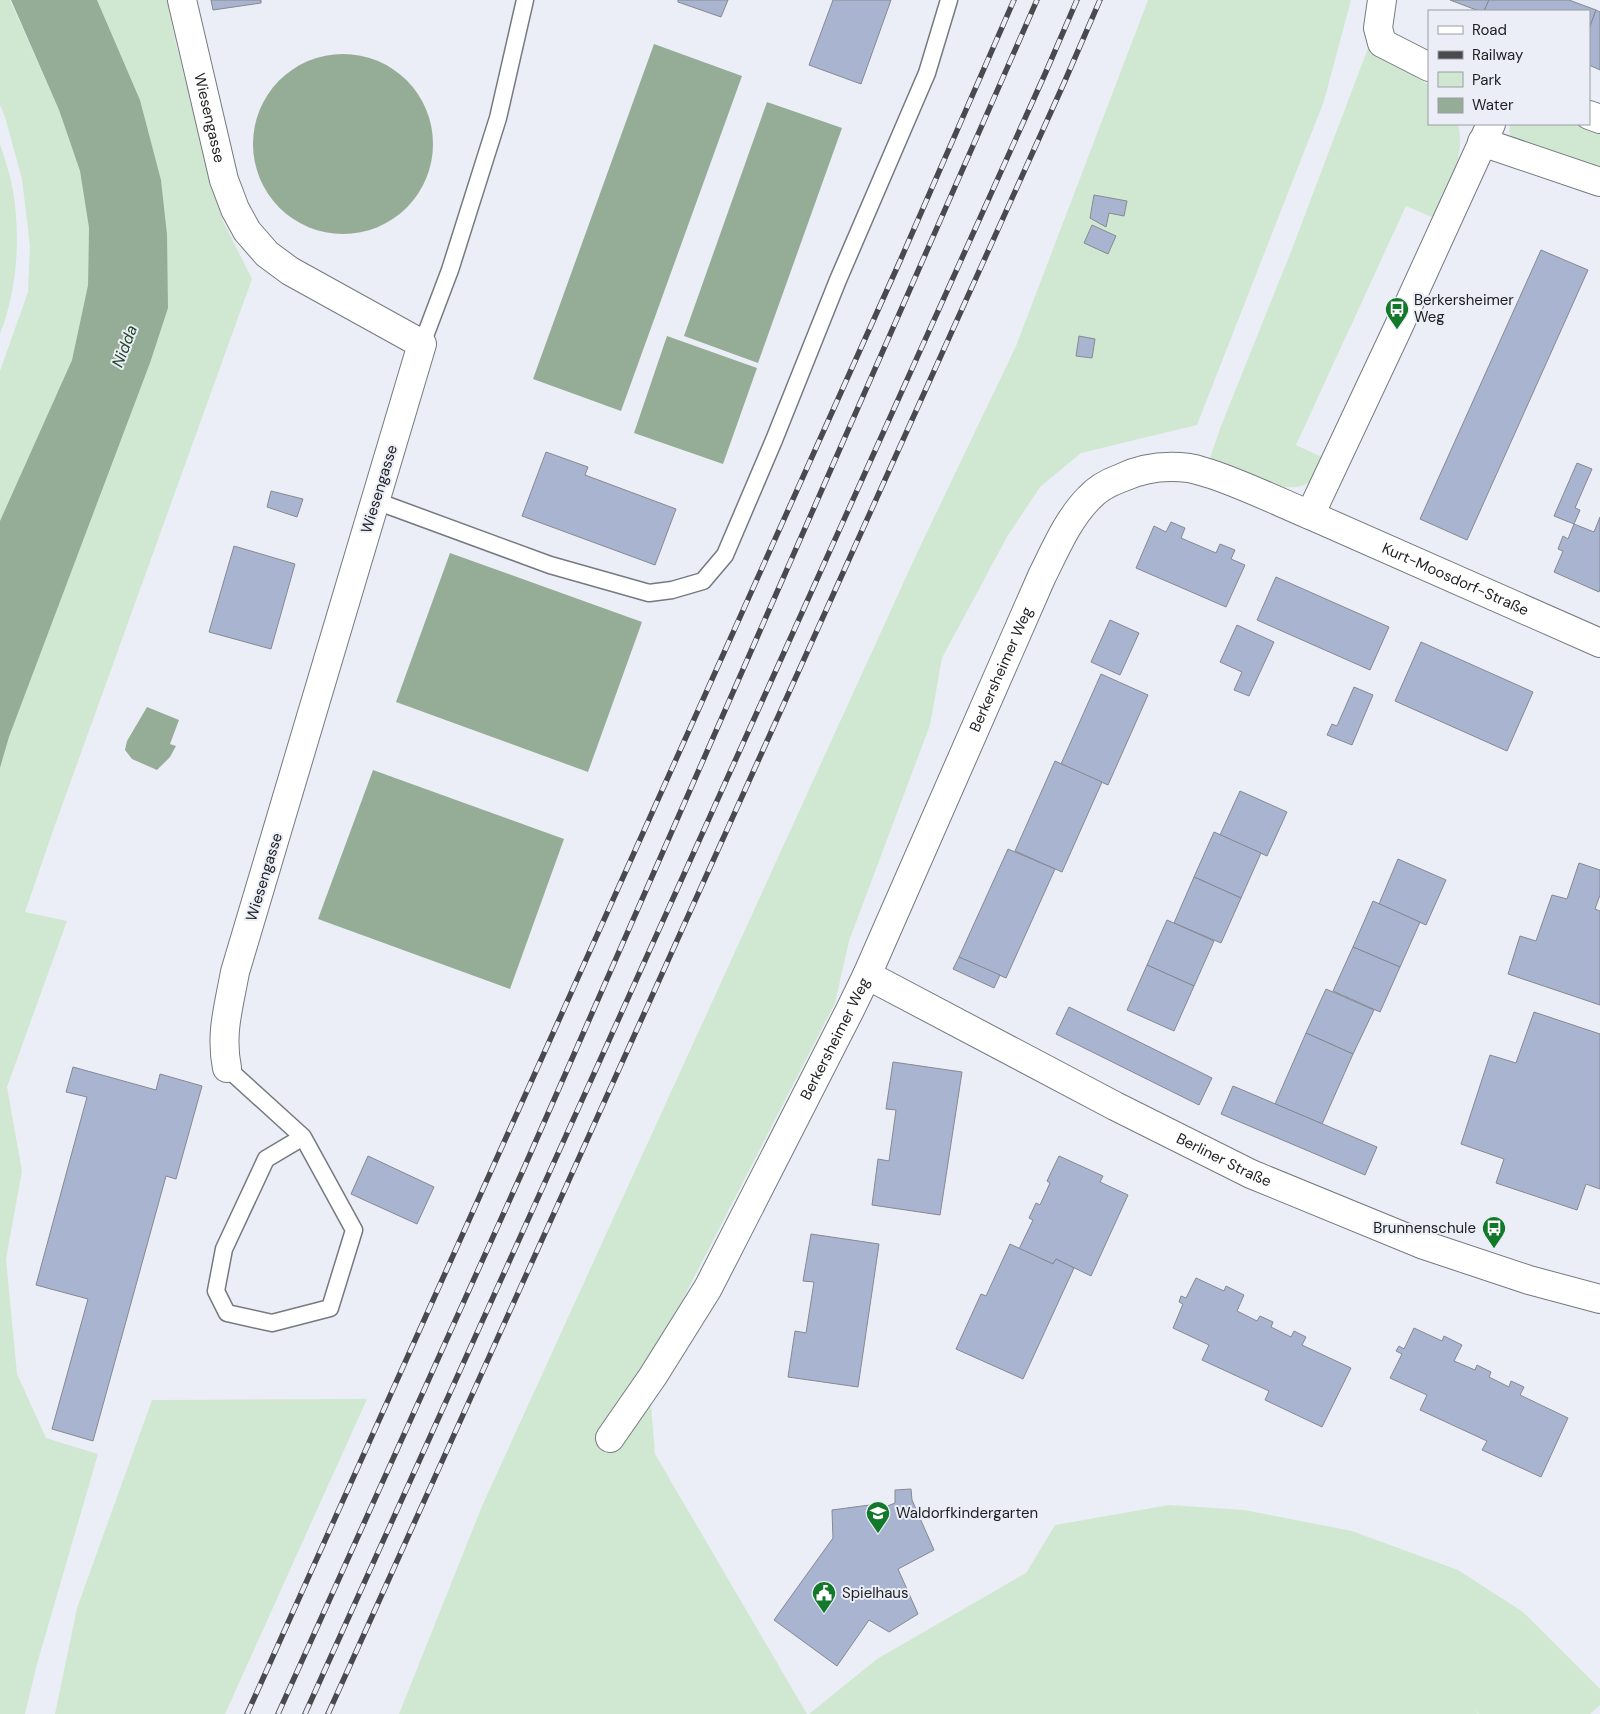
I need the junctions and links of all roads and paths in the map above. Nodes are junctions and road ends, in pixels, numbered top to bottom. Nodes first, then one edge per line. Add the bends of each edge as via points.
1 (182, 0) edge
2 (525, 0) edge
3 (949, 0) edge
4 (1382, 0) edge
5 (1428, 66) edge
6 (1486, 133) edge
7 (1600, 182) edge
8 (422, 344) junction
9 (376, 501) junction
10 (1310, 515) junction
11 (1600, 643) edge
12 (867, 975) junction
13 (227, 1068) joint
14 (303, 1137) junction
15 (1600, 1299) edge
16 (610, 1438) dead end

1 - 8 street, Wiesengasse via 224,180 247,231 266,254 290,271
2 - 8 lane via 498,118 450,270
3 - 9 lane via 927,73 774,440 725,555 703,581 649,593 550,565
4 - 5 street via 1378,28 1382,43
6 - 7 street
6 - 10 street
8 - 9 street, Wiesengasse
9 - 13 street, Wiesengasse via 235,972 224,1031
10 - 11 street, Kurt-Moosdorf-Straße
10 - 12 street, Berkersheimer Weg via 1223,478 1190,468 1140,471 1110,482 1090,496 1059,541 1042,576
12 - 15 street, Berliner Straße via 1251,1174 1424,1245 1529,1280
12 - 16 street, Berkersheimer Weg via 708,1288
13 - 14 lane
14 - 14 lane via 354,1230 330,1308 272,1323 227,1313 216,1292 224,1248 266,1159

